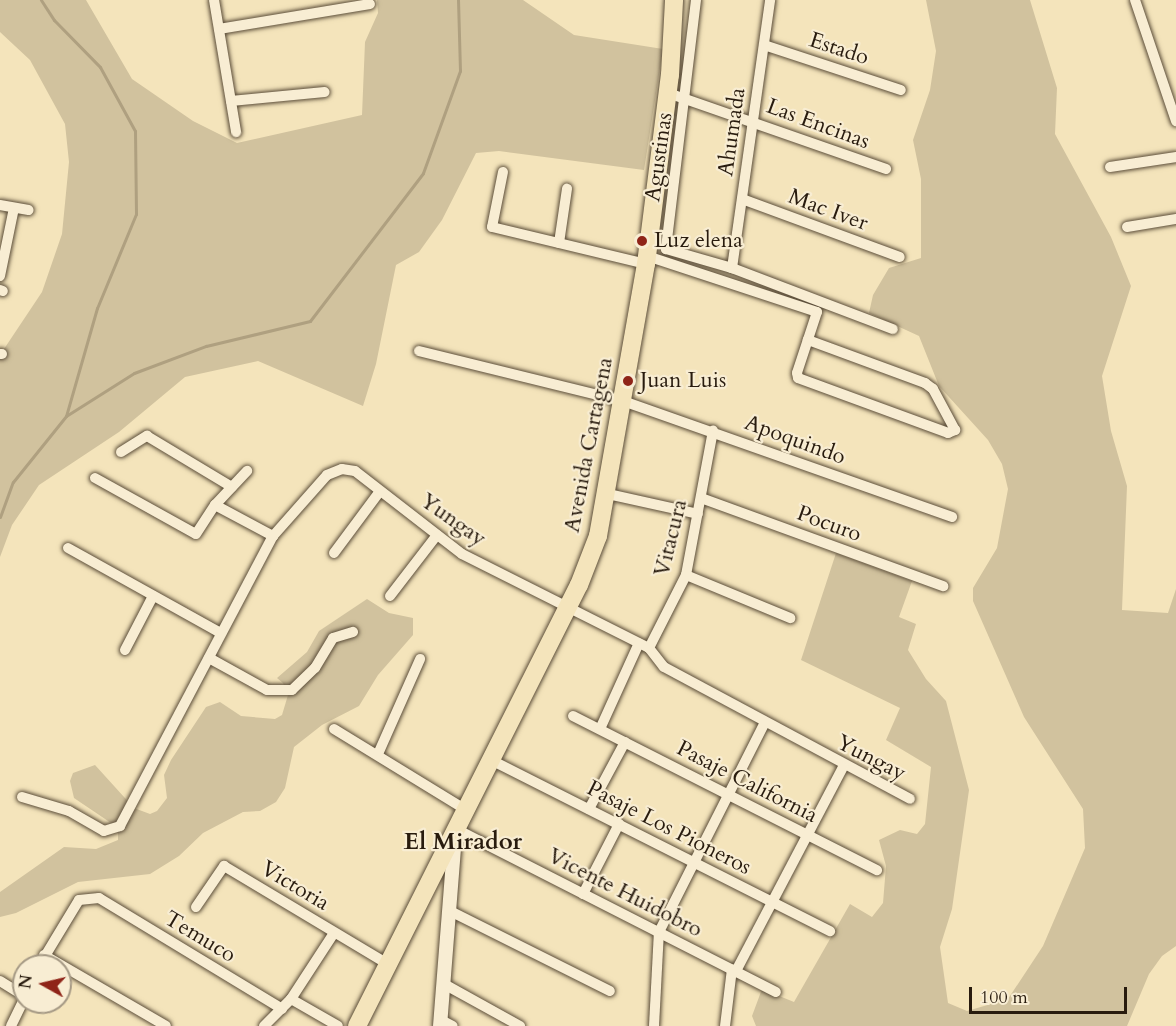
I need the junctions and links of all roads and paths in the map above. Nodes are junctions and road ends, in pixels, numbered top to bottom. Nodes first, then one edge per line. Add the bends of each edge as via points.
1 (214, 0) edge
2 (674, 0) edge
3 (696, 0) edge
4 (770, 0) edge
5 (1135, 0) edge
6 (370, 4) dead end
7 (219, 29) junction
8 (764, 45) junction
9 (901, 90) dead end
10 (325, 92) dead end
11 (668, 93) junction
12 (686, 100) junction
13 (231, 101) junction
14 (1176, 121) edge
15 (754, 122) junction
16 (236, 132) dead end
17 (1176, 157) edge
18 (1110, 167) dead end
19 (886, 169) dead end
20 (503, 172) dead end
21 (567, 189) dead end
22 (742, 199) junction
23 (0, 205) edge
24 (14, 208) junction
25 (29, 210) dead end
26 (1176, 219) edge
27 (1127, 227) dead end
28 (559, 243) junction
29 (900, 257) dead end
30 (646, 260) junction
31 (732, 268) junction
32 (0, 276) edge
33 (893, 330) dead end
34 (808, 340) junction
35 (420, 351) dead end
36 (623, 401) junction
37 (714, 431) junction
38 (121, 452) dead end
39 (248, 471) dead end
40 (95, 478) dead end
41 (232, 487) junction
42 (380, 491) junction
43 (608, 494) junction
44 (701, 498) junction
45 (215, 506) junction
46 (698, 514) junction
47 (952, 517) dead end
48 (437, 535) junction
49 (273, 536) junction
50 (68, 548) dead end
51 (334, 553) dead end
52 (686, 575) junction
53 (943, 586) dead end
54 (153, 596) junction
55 (390, 596) dead end
56 (567, 609) junction
57 (790, 618) dead end
58 (353, 632) dead end
59 (222, 633) junction
60 (644, 646) junction
61 (125, 650) dead end
62 (209, 658) junction
63 (420, 659) dead end
64 (573, 716) dead end
65 (765, 722) junction
66 (334, 729) dead end
67 (600, 729) junction
68 (625, 742) junction
69 (378, 754) junction
70 (491, 759) junction
71 (843, 767) junction
72 (728, 794) junction
73 (21, 798) dead end
74 (910, 799) dead end
75 (589, 809) junction
76 (466, 810) junction
77 (619, 824) junction
78 (456, 829) junction
79 (807, 834) junction
80 (694, 862) junction
81 (877, 870) dead end
82 (583, 894) junction
83 (773, 902) junction
84 (196, 907) dead end
85 (448, 910) junction
86 (830, 931) dead end
87 (659, 932) junction
88 (334, 933) junction
89 (45, 954) edge
90 (388, 964) junction
91 (734, 970) junction
92 (72, 971) edge
93 (444, 984) junction
94 (610, 991) dead end
95 (776, 992) dead end
96 (291, 999) junction
97 (282, 1009) junction
98 (445, 1024) edge
99 (166, 1026) edge
100 (264, 1026) edge
101 (338, 1026) edge
102 (357, 1026) edge
103 (520, 1026) edge
104 (654, 1026) edge
105 (725, 1026) edge

1 - 7 street
2 - 11 main road, Avenida Cartagena
3 - 12 street, Agustinas
4 - 8 street, Ahumada
5 - 14 street
6 - 7 street
7 - 13 street
8 - 9 street, Estado
8 - 15 street, Ahumada
10 - 13 street
11 - 12 street, Las Encinas
11 - 30 main road, Avenida Cartagena
12 - 15 street, Las Encinas
12 - 31 street, Agustinas via 666,249
13 - 16 street
15 - 19 street, Las Encinas
15 - 22 street, Ahumada
17 - 18 street
20 - 28 street via 492,227
21 - 28 street
22 - 29 street, Mac Iver
22 - 31 street, Ahumada
23 - 24 street
24 - 25 street
24 - 32 street
26 - 27 street
28 - 30 street
30 - 34 street via 817,312
30 - 36 main road, Avenida Cartagena
31 - 33 street
34 - 34 street via 797,373 802,381 948,433 955,430 933,389 925,383
35 - 36 street, Apoquindo
36 - 37 street, Apoquindo
36 - 43 main road, Avenida Cartagena
37 - 44 street, Vitacura
37 - 47 street, Apoquindo
38 - 41 street via 147,436
39 - 41 street
40 - 45 street via 196,534
41 - 45 street
42 - 48 street, Yungay
42 - 49 street, Yungay via 355,471 332,472
42 - 51 street
43 - 46 street
43 - 56 main road, Avenida Cartagena via 595,544
44 - 46 street, Vitacura
44 - 53 street, Pocuro
45 - 49 street
46 - 52 street, Vitacura
48 - 55 street
48 - 56 street, Yungay via 462,554
49 - 59 street, Yungay
50 - 54 street
52 - 57 street
52 - 60 street, Vitacura
54 - 59 street
54 - 61 street
56 - 60 street, Yungay
56 - 70 main road, Avenida Cartagena
58 - 62 street via 333,638 315,668 292,690 267,690
59 - 62 street, Yungay
60 - 65 street, Yungay via 664,668
60 - 67 street
62 - 73 street, Yungay via 116,829 104,831 61,808
63 - 69 street
64 - 67 street, Pasaje California
65 - 71 street, Yungay
65 - 72 street
66 - 69 street
67 - 68 street, Pasaje California
68 - 72 street, Pasaje California
68 - 75 street
69 - 76 street
70 - 75 street, Pasaje Los Pioneros
70 - 76 main road, Avenida Cartagena
71 - 74 street, Yungay
71 - 79 street
72 - 79 street, Pasaje California
72 - 80 street
75 - 77 street, Pasaje Los Pioneros
76 - 78 main road, Avenida Cartagena
77 - 80 street, Pasaje Los Pioneros
77 - 82 street
78 - 82 street, Vicente Huidobro
78 - 85 street
78 - 90 main road, Avenida Cartagena
79 - 81 street, Pasaje California
79 - 83 street
80 - 83 street, Pasaje Los Pioneros
80 - 87 street
82 - 87 street, Vicente Huidobro
83 - 86 street, Pasaje Los Pioneros
83 - 91 street
84 - 88 street, Victoria via 224,866
85 - 93 street
85 - 94 street
87 - 91 street, Vicente Huidobro
87 - 104 street
88 - 90 street, Victoria
88 - 96 street
89 - 97 street, Temuco via 79,900 99,898
90 - 102 main road, Avenida Cartagena
91 - 95 street, Vicente Huidobro
91 - 105 street
92 - 99 street
93 - 98 street
93 - 103 street
96 - 97 street
96 - 101 street
97 - 100 street

